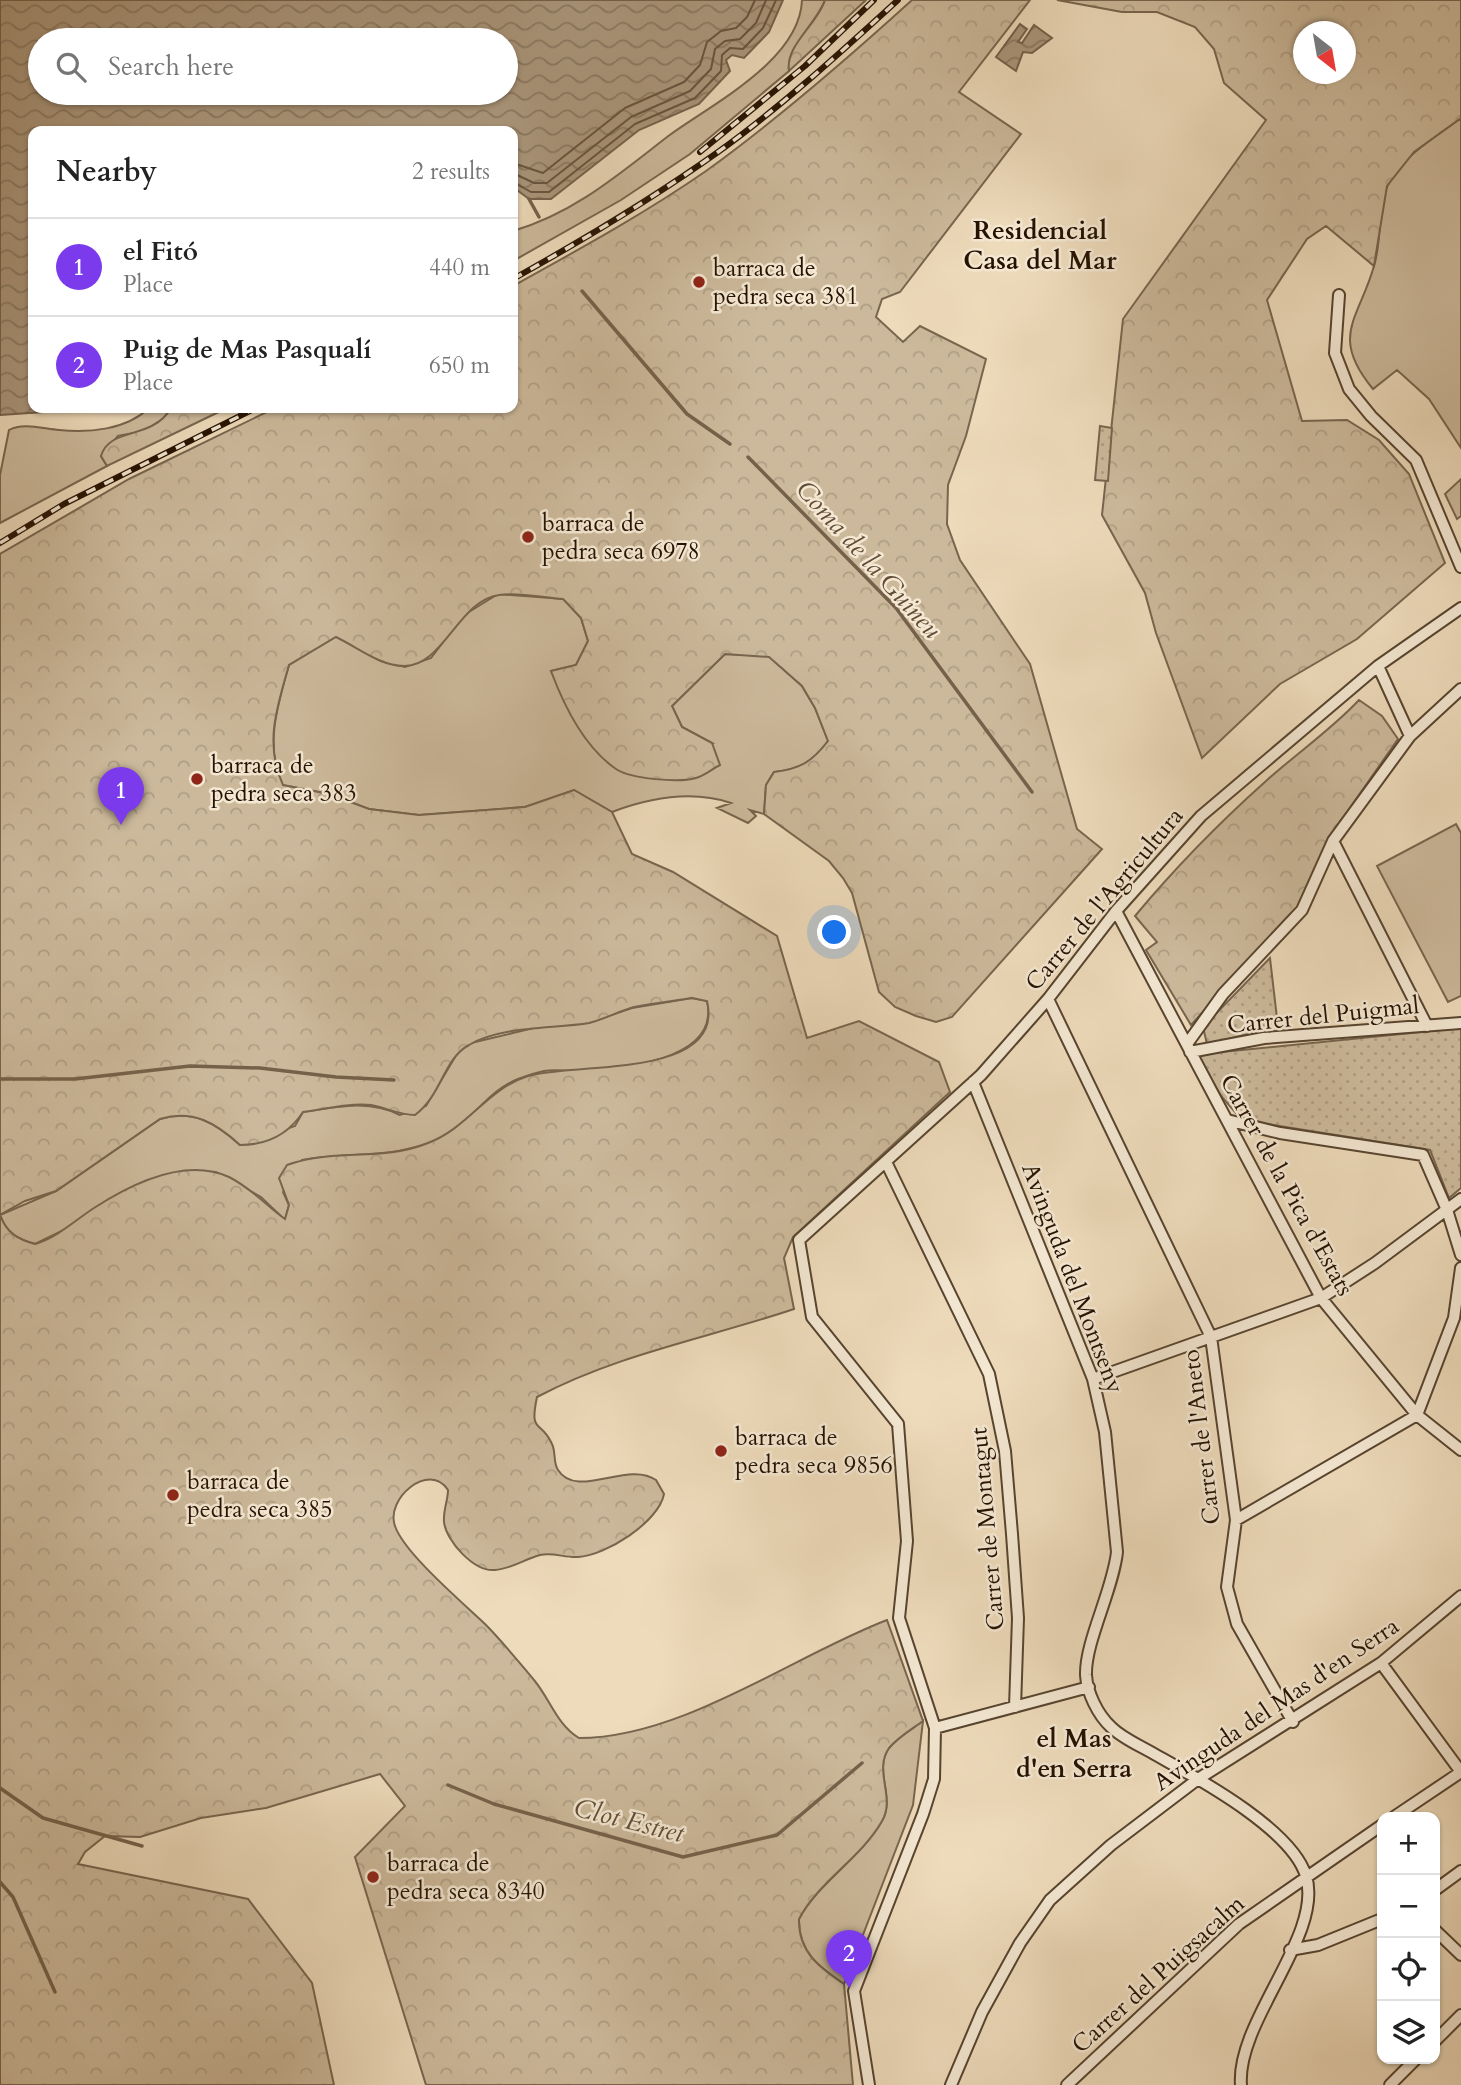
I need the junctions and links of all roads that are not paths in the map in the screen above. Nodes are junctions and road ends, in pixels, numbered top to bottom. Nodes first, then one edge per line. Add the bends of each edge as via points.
1 (1339, 295) dead end
2 (1461, 567) edge
3 (1461, 608) edge
4 (1378, 666) junction
5 (1461, 689) edge
6 (1410, 736) junction
7 (1333, 841) junction
8 (1116, 911) junction
9 (1048, 999) junction
10 (1461, 1023) edge
11 (1427, 1026) junction
12 (1189, 1048) junction
13 (973, 1083) junction
14 (1227, 1120) junction
15 (886, 1162) junction
16 (1461, 1199) edge
17 (1447, 1210) junction
18 (1461, 1255) edge
19 (1461, 1268) edge
20 (1321, 1298) junction
21 (1211, 1337) junction
22 (1093, 1379) junction
23 (1417, 1415) junction
24 (1461, 1450) edge
25 (1236, 1520) junction
26 (1461, 1596) edge
27 (1381, 1663) junction
28 (1088, 1687) junction
29 (1015, 1707) junction
30 (1293, 1722) junction
31 (935, 1728) junction
32 (1461, 1772) edge
33 (1198, 1779) junction
34 (1401, 1812) edge
35 (1377, 1828) edge
36 (1461, 1871) edge
37 (1306, 1876) junction
38 (1440, 1886) edge
39 (1377, 1921) edge
40 (1440, 1935) edge
41 (1290, 1950) junction
42 (1461, 1955) edge
43 (1461, 2015) edge
44 (1440, 2036) edge
45 (1411, 2064) edge
46 (869, 2085) edge
47 (951, 2085) edge
48 (1067, 2085) edge
49 (1241, 2085) edge
50 (1390, 2085) edge

1 - 2 street via 1335,353 1349,388 1416,460
3 - 4 street, Carrer de l'Agricultura
4 - 6 street
4 - 8 street, Carrer de l'Agricultura via 1201,816
5 - 6 street
6 - 7 street
7 - 11 street
7 - 12 street via 1302,910 1223,994
8 - 9 street, Carrer de l'Agricultura
8 - 12 street, Carrer de la Pica d'Estats
9 - 13 street, Carrer de l'Agricultura
9 - 21 street, Carrer de l'Aneto
10 - 11 street, Carrer del Puigmal
11 - 12 street, Carrer del Puigmal
12 - 14 street, Carrer de la Pica d'Estats
13 - 15 street, Carrer de l'Agricultura
13 - 22 street, Avinguda del Montseny
14 - 17 street via 1423,1155
14 - 20 street, Carrer de la Pica d'Estats
15 - 29 street, Carrer de Montagut via 989,1374 1005,1451 1013,1548 1018,1618
15 - 31 street, Carrer de l'Agricultura via 799,1240 812,1317 898,1424 907,1541 899,1618
16 - 17 street
17 - 18 street
17 - 20 street
19 - 23 street via 1454,1318
20 - 21 street
20 - 23 street, Carrer de la Pica d'Estats
21 - 22 street
21 - 25 street, Carrer de l'Aneto
22 - 28 street, Avinguda del Montseny via 1105,1432 1117,1552 1089,1658
23 - 24 street, Carrer de la Pica d'Estats
23 - 25 street
25 - 30 street, Carrer de l'Aneto via 1227,1587 1237,1624
26 - 27 street, Avinguda del Mas d'en Serra
27 - 30 street, Avinguda del Mas d'en Serra
27 - 32 street
28 - 29 street
28 - 33 street via 1114,1730
29 - 31 street
30 - 33 street, Avinguda del Mas d'en Serra
31 - 46 street via 934,1779 854,1991
32 - 34 street
33 - 37 street via 1282,1841
33 - 47 street, Avinguda del Mas d'en Serra via 1111,1845 1050,1900 982,2012
35 - 37 street, Carrer del Puigsacalm
36 - 38 street
37 - 41 street via 1305,1916
37 - 48 street, Carrer del Puigsacalm via 1239,1924
39 - 41 street via 1318,1945
40 - 42 street
41 - 49 street via 1243,2061
43 - 44 street
45 - 50 street

